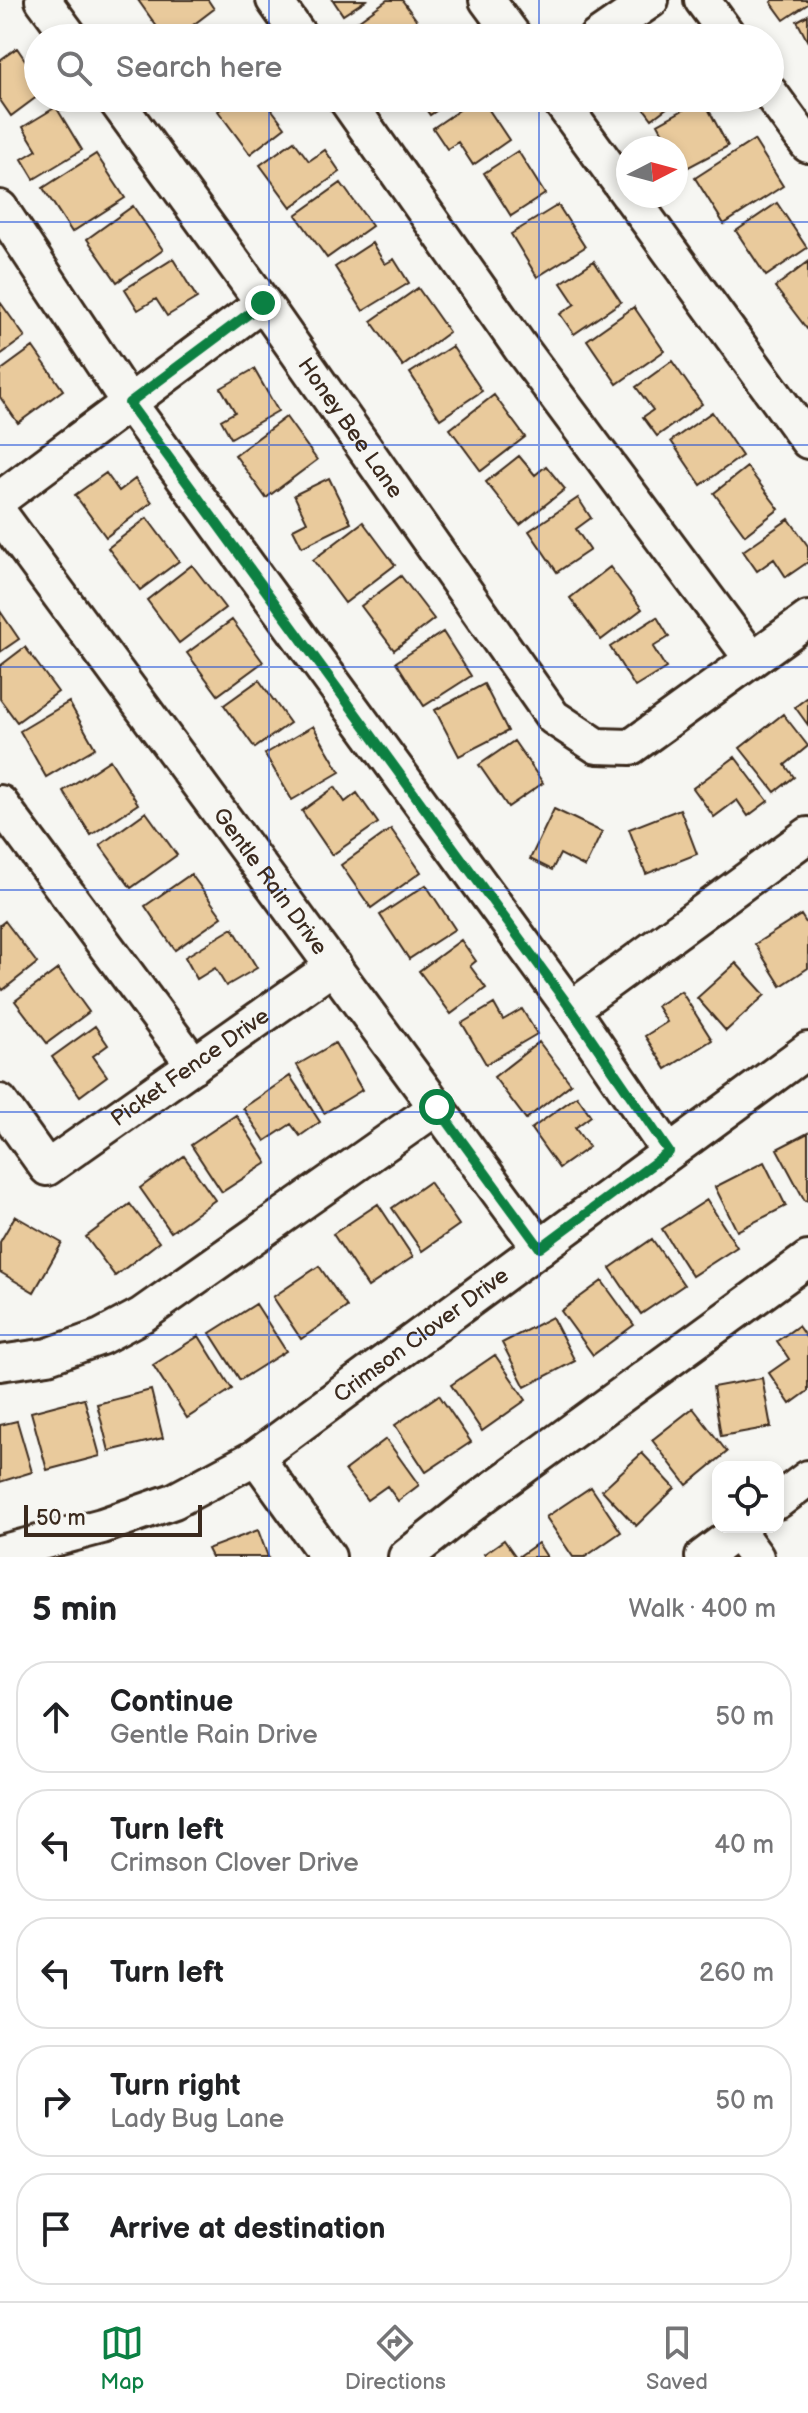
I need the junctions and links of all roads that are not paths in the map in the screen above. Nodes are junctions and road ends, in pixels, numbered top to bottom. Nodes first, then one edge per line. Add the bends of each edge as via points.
1 (43, 0) edge
2 (274, 0) edge
3 (487, 0) edge
4 (651, 0) edge
5 (702, 0) edge
6 (61, 24) edge
7 (291, 24) edge
8 (505, 24) edge
9 (616, 24) edge
10 (720, 24) edge
11 (124, 112) edge
12 (355, 112) edge
13 (568, 112) edge
14 (784, 112) edge
15 (808, 145) edge
16 (616, 177) edge
17 (0, 208) edge
18 (638, 208) edge
19 (263, 303) junction
20 (129, 403) junction
21 (808, 441) edge
22 (0, 499) edge
23 (0, 514) edge
24 (808, 619) edge
25 (752, 659) junction
26 (0, 803) edge
27 (808, 835) edge
28 (334, 966) junction
29 (571, 1009) junction
30 (808, 1050) edge
31 (194, 1065) junction
32 (0, 1102) edge
33 (437, 1107) junction
34 (669, 1152) junction
35 (540, 1248) junction
36 (808, 1259) edge
37 (0, 1363) edge
38 (256, 1457) junction
39 (808, 1478) edge
40 (784, 1496) edge
41 (746, 1538) edge
42 (0, 1553) edge
43 (328, 1557) edge
44 (406, 1557) edge
45 (703, 1557) edge

1 - 6 street
2 - 7 street
3 - 8 street
4 - 9 street
5 - 10 street
11 - 19 street, Honey Bee Lane
12 - 25 street via 520,347
13 - 16 street
14 - 15 street
17 - 20 street
18 - 21 street
19 - 20 street
19 - 25 street, Honey Bee Lane via 553,717 597,746 631,747
20 - 22 street
20 - 29 street
23 - 28 street, Gentle Rain Drive
24 - 25 street
26 - 31 street
27 - 29 street
28 - 31 street, Picket Fence Drive
28 - 33 street, Gentle Rain Drive
29 - 34 street
30 - 34 street, Crimson Clover Drive
31 - 32 street, Picket Fence Drive via 47,1168
33 - 35 street, Gentle Rain Drive
33 - 37 street via 142,1315 48,1356
34 - 35 street, Crimson Clover Drive
35 - 38 street, Crimson Clover Drive
36 - 44 street
38 - 42 street, Crimson Clover Drive via 174,1501
38 - 43 street
39 - 40 street
41 - 45 street

